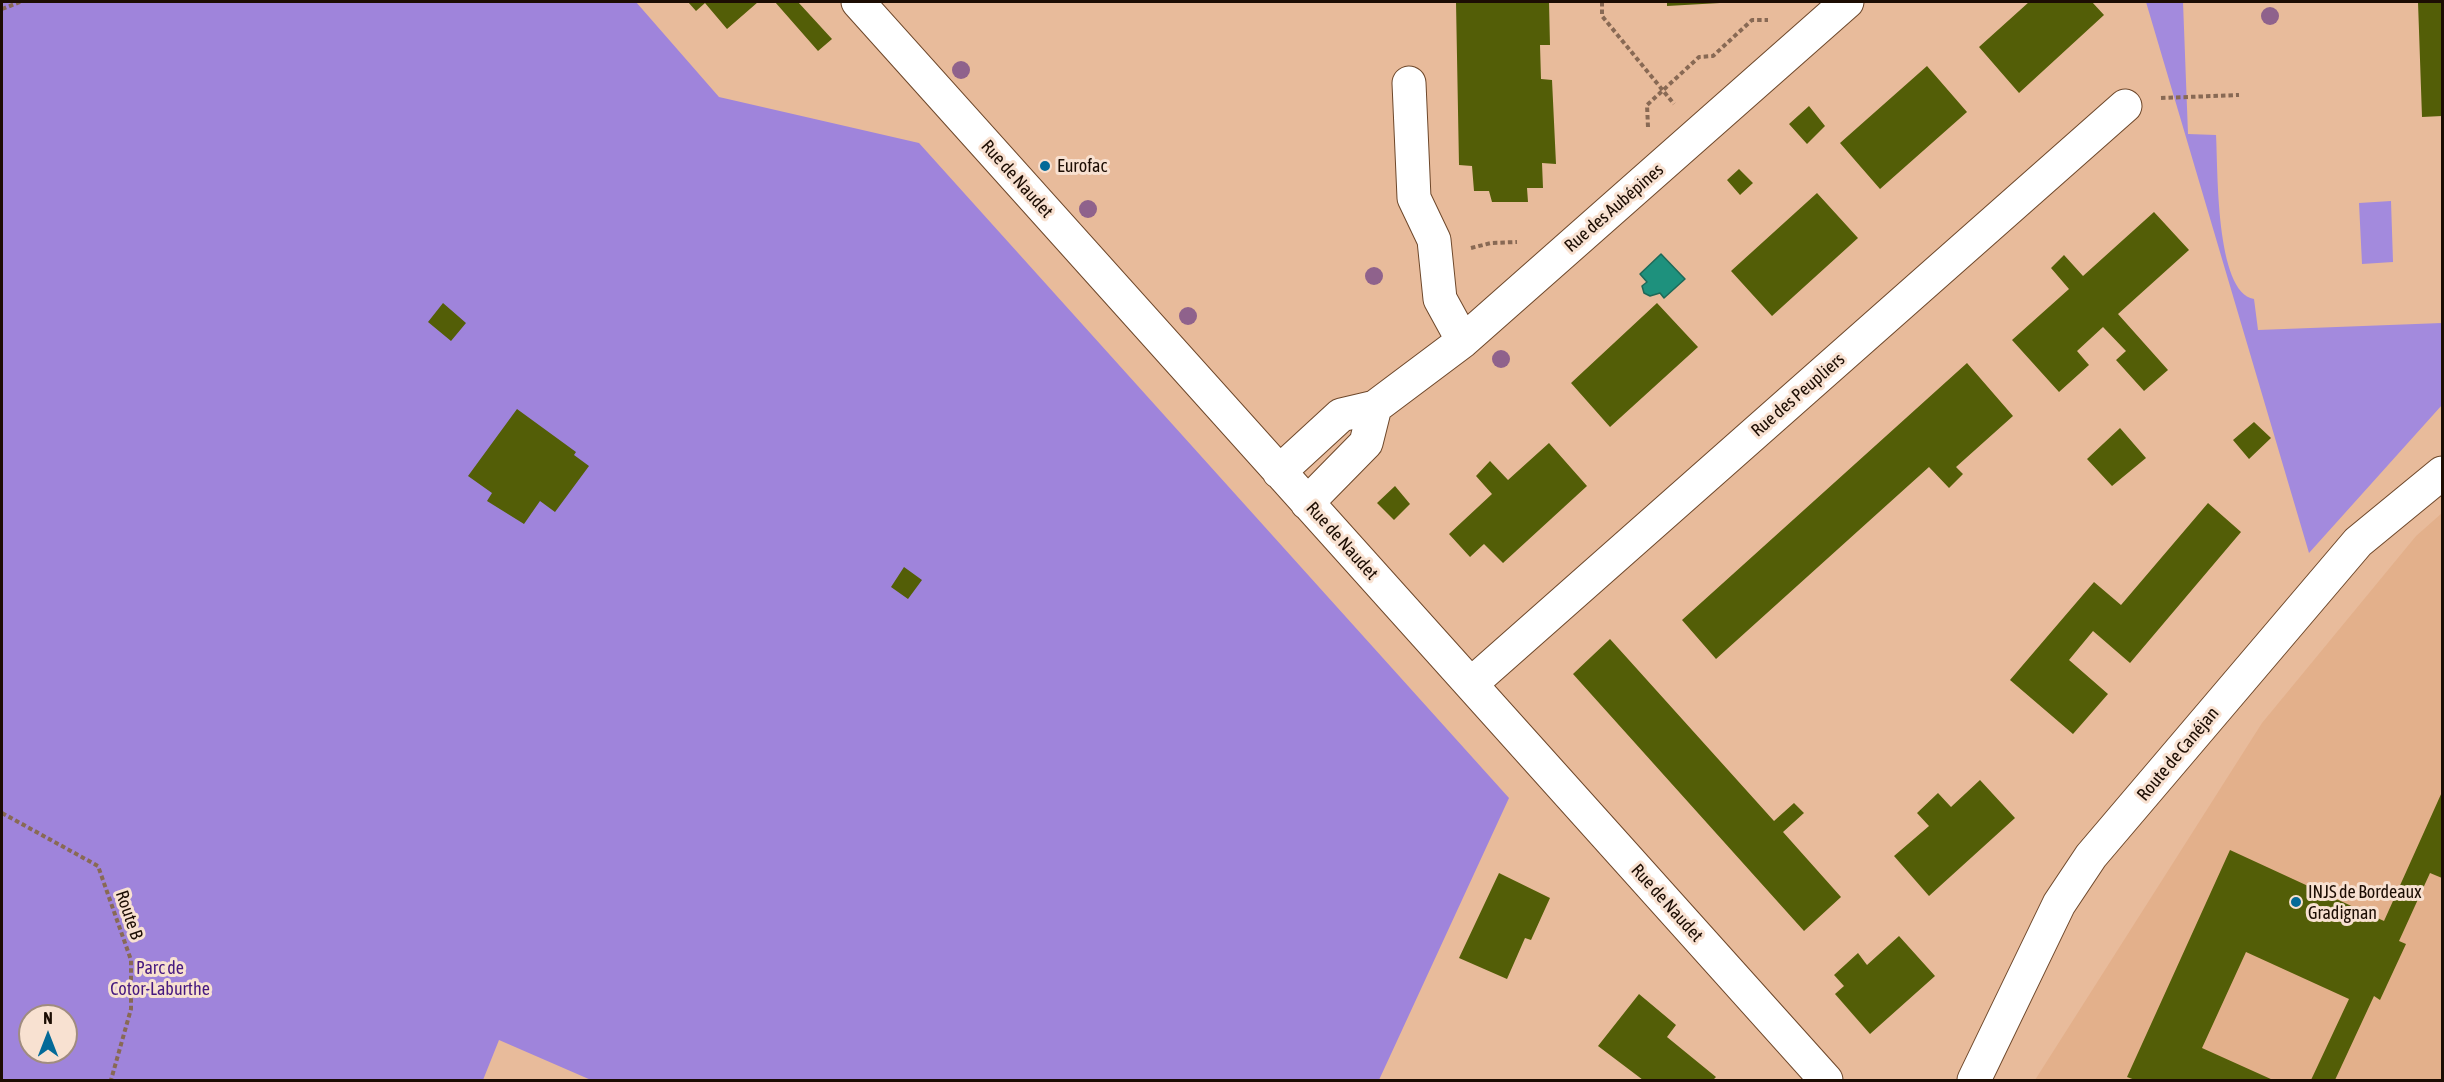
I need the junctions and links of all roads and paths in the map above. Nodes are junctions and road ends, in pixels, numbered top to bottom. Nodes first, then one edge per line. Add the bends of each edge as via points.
1 (20, 2) edge
2 (858, 2) edge
3 (1602, 2) edge
4 (1847, 2) edge
5 (2, 9) edge
6 (1771, 20) dead end
7 (1409, 83) dead end
8 (1662, 90) junction
9 (2239, 95) dead end
10 (2125, 106) joint
11 (1698, 134) junction
12 (1648, 137) dead end
13 (1523, 242) dead end
14 (1436, 257) junction
15 (1463, 341) junction
16 (1375, 407) junction
17 (1279, 472) junction
18 (2442, 473) edge
19 (1308, 503) junction
20 (1470, 684) junction
21 (2, 813) edge
22 (111, 1080) edge
23 (1826, 1080) edge
24 (1974, 1080) edge

1 - 5 path
2 - 17 street, Rue de Naudet
3 - 8 path via 1602,16
4 - 11 street, Rue des Aubépines
6 - 8 path via 1752,20 1713,56 1700,57
7 - 14 street via 1414,198 1434,240
8 - 11 path
8 - 12 path via 1647,105
9 - 10 path via 2164,97
10 - 20 street, Rue des Peupliers
11 - 15 street, Rue des Aubépines
13 - 14 path via 1491,243
14 - 15 street via 1440,299
15 - 16 street, Rue des Aubépines
16 - 17 street, Rue des Aubépines via 1341,415
16 - 19 street via 1366,442
17 - 19 street, Rue de Naudet
18 - 24 street, Route de Canéjan via 2358,542 2091,856 2059,904
19 - 20 street, Rue de Naudet
20 - 23 street, Rue de Naudet
21 - 22 path, Route B via 98,866 131,960 131,1009

